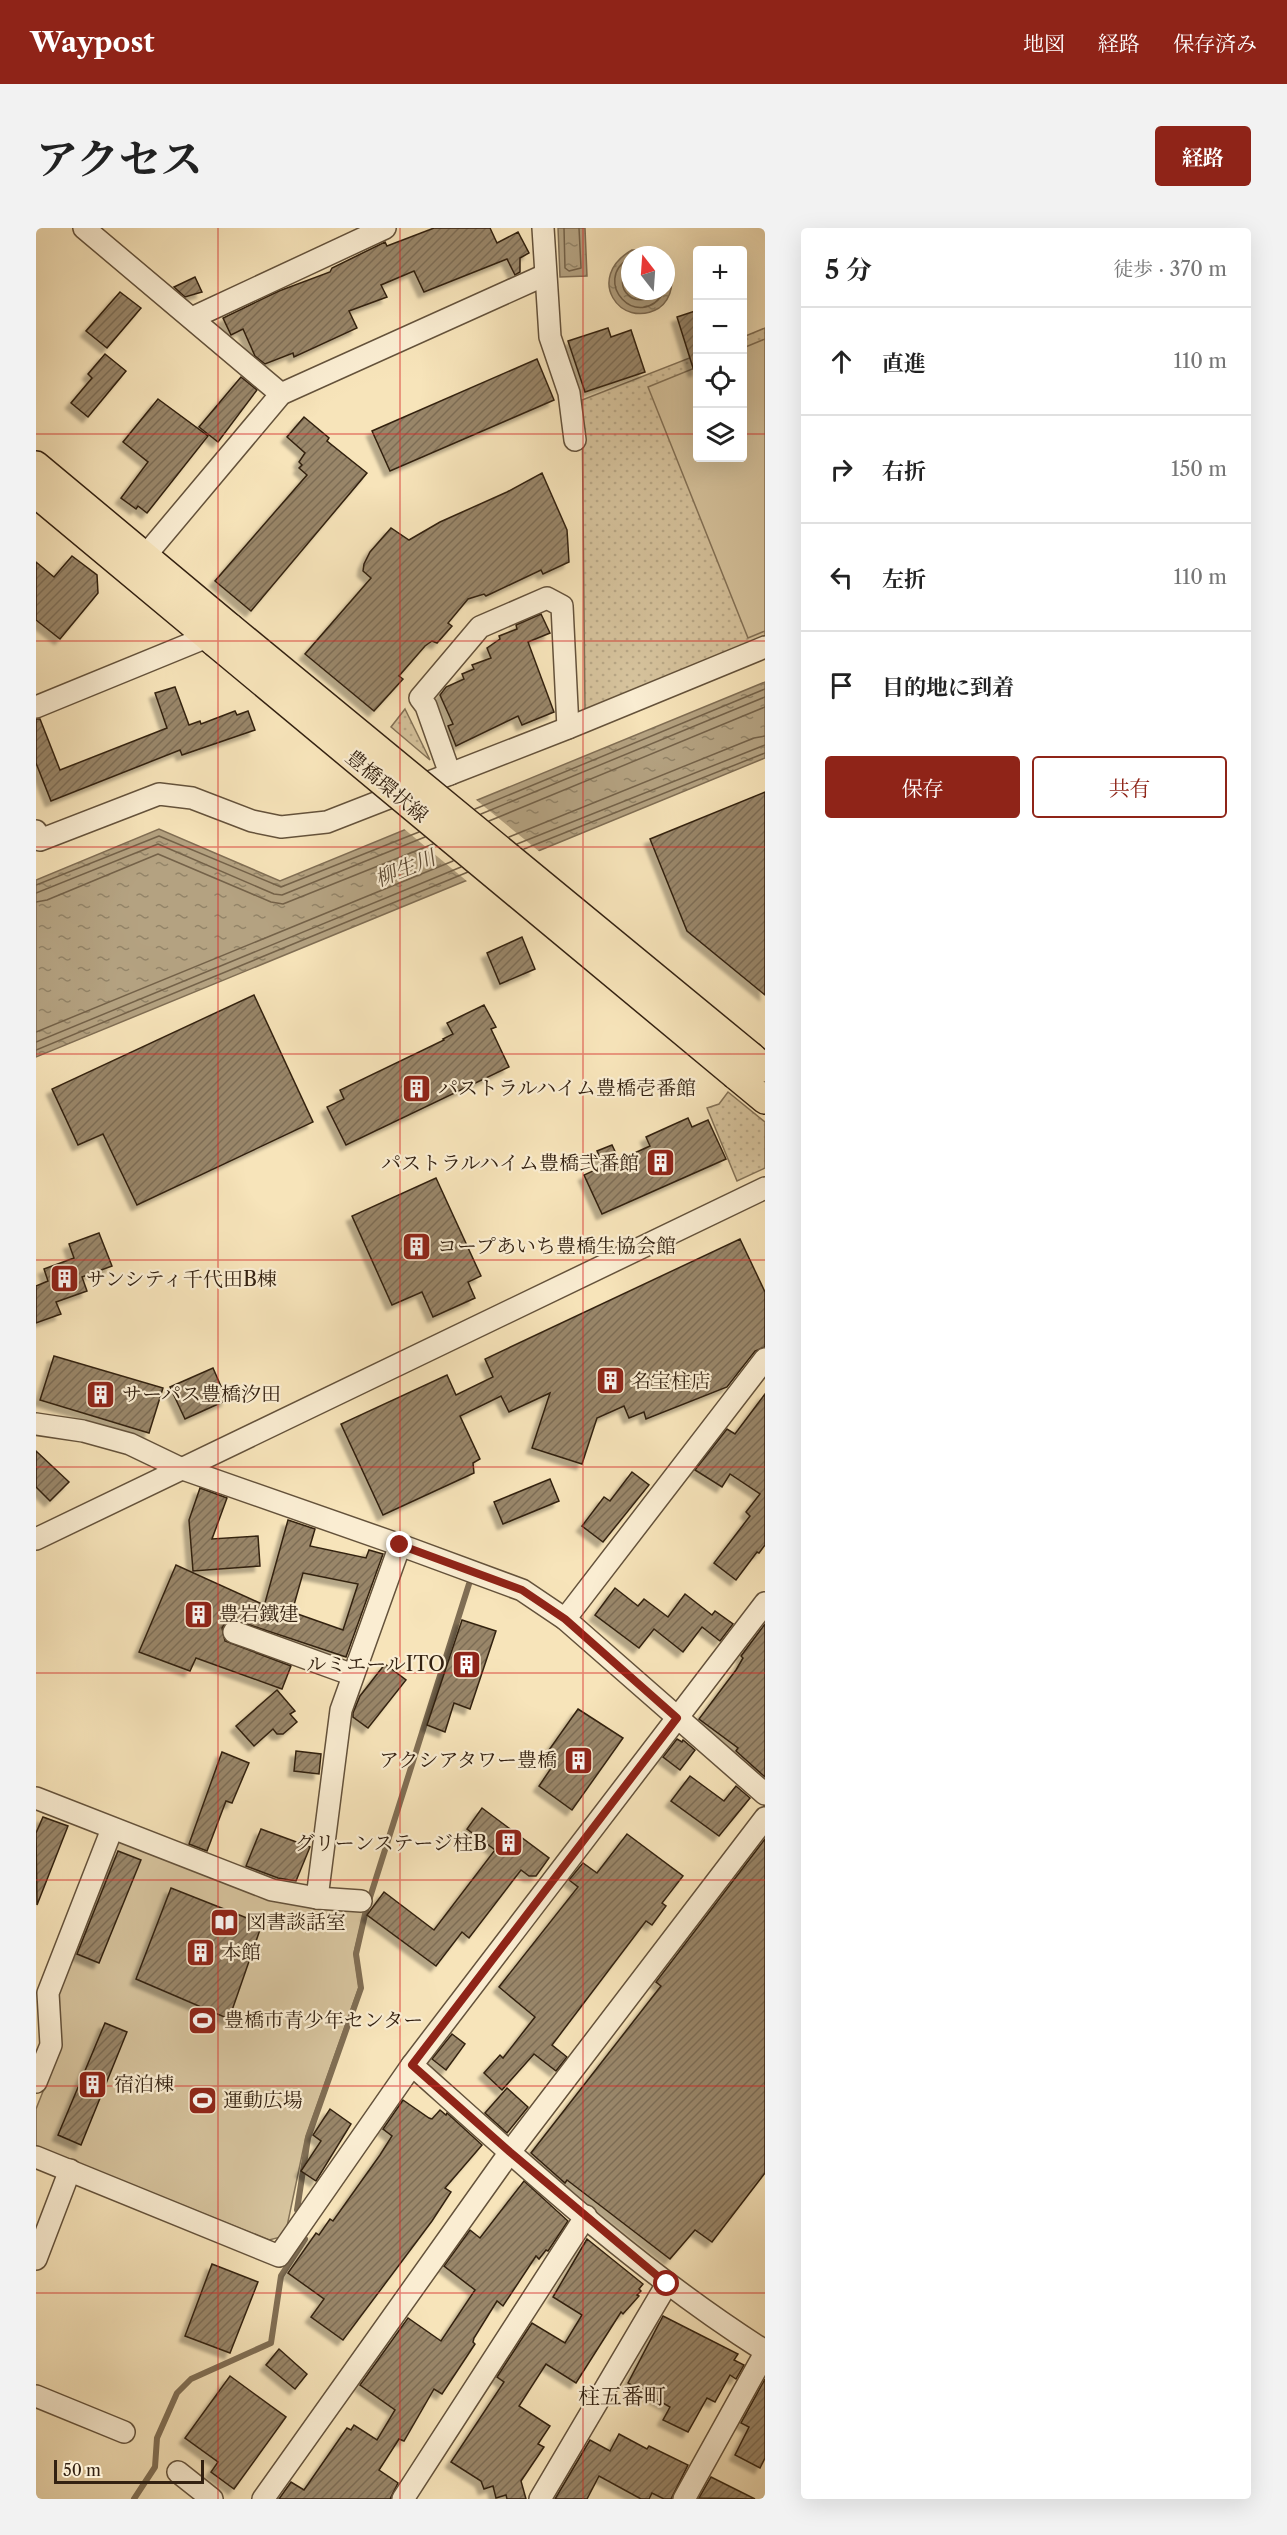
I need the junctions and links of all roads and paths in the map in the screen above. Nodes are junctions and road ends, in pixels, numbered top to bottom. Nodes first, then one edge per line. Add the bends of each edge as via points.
1 (84, 228) edge
2 (385, 228) edge
3 (543, 228) edge
4 (545, 274) junction
5 (192, 318) junction
6 (281, 394) junction
7 (575, 440) dead end
8 (36, 465) edge
9 (36, 494) edge
10 (145, 556) junction
11 (217, 635) junction
12 (765, 647) edge
13 (36, 707) edge
14 (568, 728) junction
15 (450, 774) junction
16 (36, 831) edge
17 (750, 1067) edge
18 (765, 1100) edge
19 (765, 1188) edge
20 (765, 1359) edge
21 (36, 1424) edge
22 (180, 1468) junction
23 (36, 1539) edge
24 (400, 1545) junction
25 (765, 1603) edge
26 (565, 1619) junction
27 (234, 1632) dead end
28 (353, 1675) junction
29 (677, 1718) junction
30 (765, 1794) edge
31 (36, 1798) edge
32 (765, 1818) edge
33 (112, 1829) junction
34 (317, 1898) junction
35 (362, 1901) dead end
36 (412, 2065) junction
37 (36, 2082) edge
38 (510, 2152) junction
39 (36, 2157) edge
40 (70, 2170) junction
41 (586, 2216) junction
42 (36, 2259) edge
43 (667, 2284) junction
44 (765, 2352) edge
45 (36, 2396) edge
46 (124, 2432) dead end
47 (178, 2472) dead end
48 (212, 2499) edge
49 (263, 2499) edge
50 (403, 2499) edge
51 (540, 2499) edge
52 (684, 2499) edge

1 - 5 street
2 - 5 street
3 - 4 street
4 - 6 street
4 - 7 street via 550,337 569,393
5 - 6 street
6 - 10 street
8 - 10 main road, 豊橋環状線
9 - 11 main road, 豊橋環状線
10 - 11 main road, 豊橋環状線
11 - 13 street
11 - 17 main road, 豊橋環状線, bridge
12 - 14 street
14 - 15 street
14 - 15 street via 562,606 547,598 480,627 420,698
15 - 16 street via 327,822 306,826 281,827 252,821 192,798 159,794 40,840
17 - 18 main road, 豊橋環状線
19 - 22 street
20 - 26 street
21 - 22 street via 105,1436
22 - 23 street
22 - 24 street
24 - 26 street via 522,1590
24 - 28 street
25 - 29 street
26 - 29 street
27 - 28 street
28 - 34 street via 341,1710
29 - 30 street
29 - 36 street
31 - 33 street
32 - 38 street
33 - 34 street via 272,1890
33 - 37 street via 48,1993 51,2045
34 - 35 street
36 - 38 street
36 - 40 street via 279,2256
38 - 41 street
38 - 49 street
39 - 40 street
40 - 42 street
41 - 43 street
41 - 50 street
43 - 44 street
43 - 51 street
44 - 52 street
45 - 46 street
47 - 48 street

